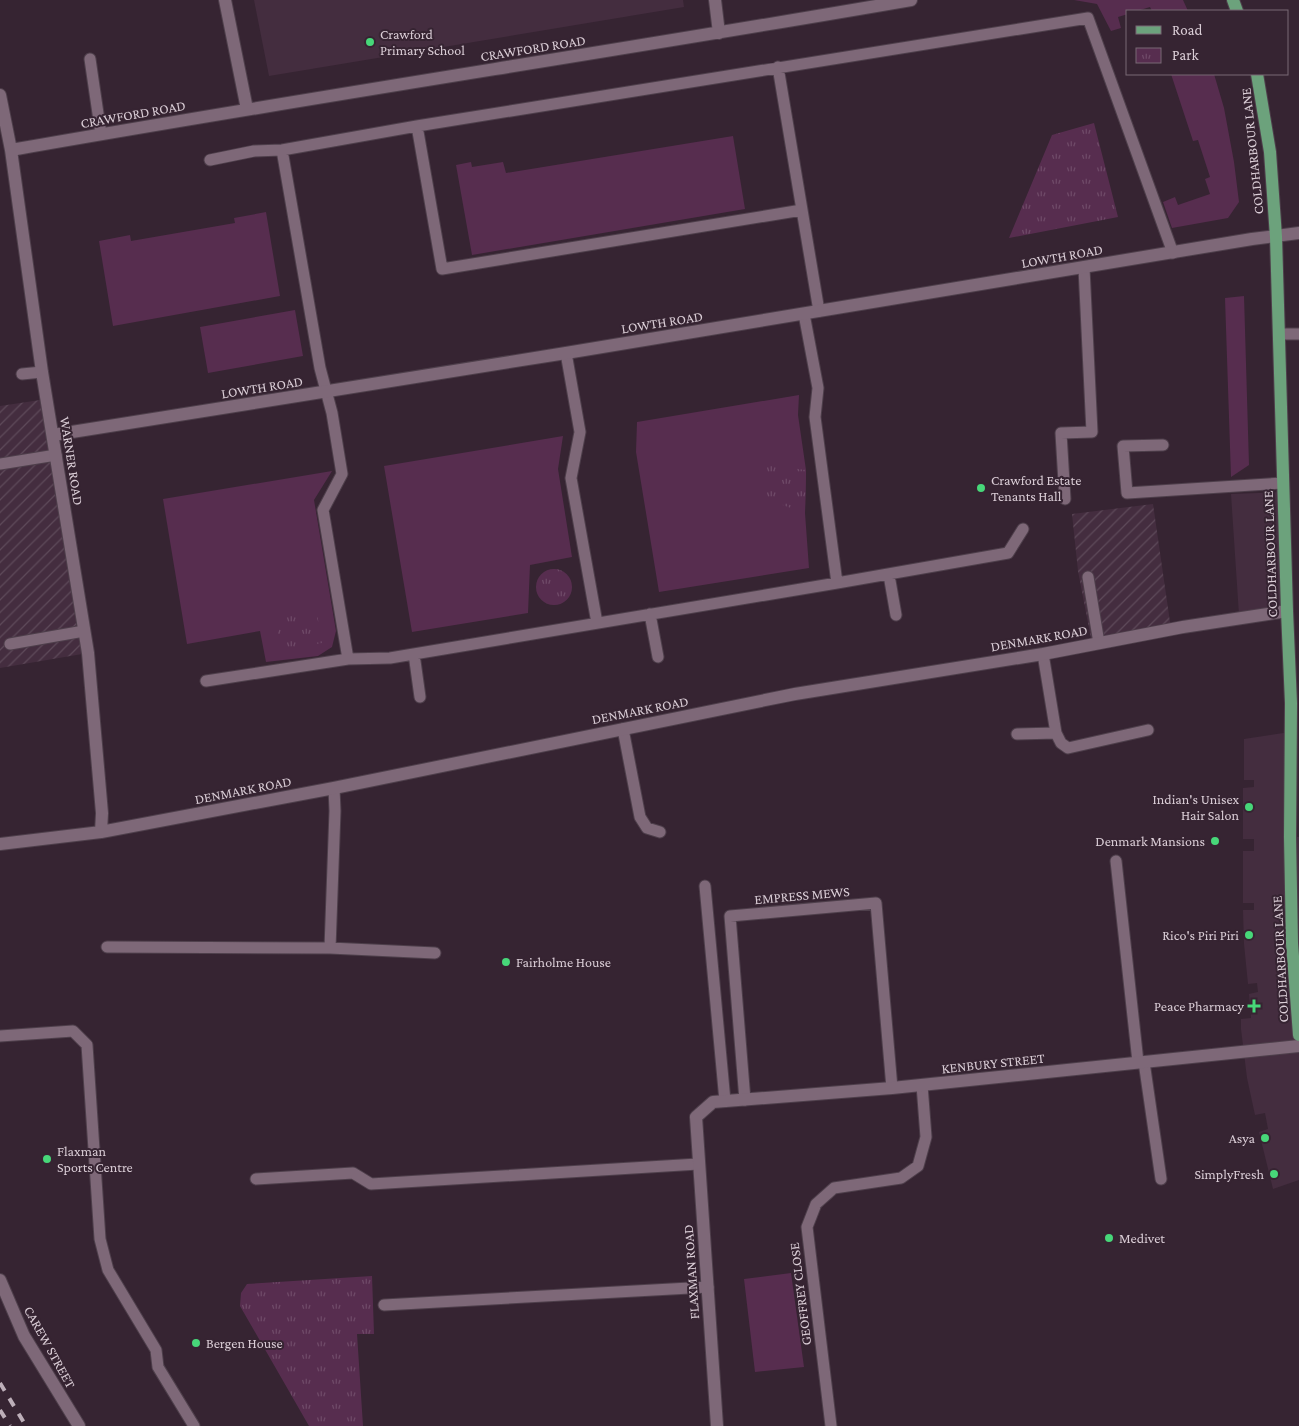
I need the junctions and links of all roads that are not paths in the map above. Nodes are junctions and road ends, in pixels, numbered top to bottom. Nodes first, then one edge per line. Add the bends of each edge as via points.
1 (225, 0) edge
2 (715, 0) edge
3 (911, 0) edge
4 (719, 33) junction
5 (90, 59) dead end
6 (778, 67) junction
7 (1257, 75) edge
8 (0, 95) edge
9 (247, 109) junction
10 (417, 126) junction
11 (101, 134) junction
12 (11, 150) junction
13 (282, 150) junction
14 (210, 160) dead end
15 (802, 210) junction
16 (1299, 233) edge
17 (1276, 237) junction
18 (1173, 253) junction
19 (1084, 268) junction
20 (820, 311) junction
21 (804, 314) junction
22 (1280, 334) junction
23 (1299, 334) edge
24 (566, 353) junction
25 (42, 372) junction
26 (22, 374) dead end
27 (327, 392) junction
28 (53, 435) junction
29 (1163, 445) dead end
30 (56, 456) junction
31 (0, 464) edge
32 (1283, 483) junction
33 (1065, 499) dead end
34 (1023, 529) dead end
35 (889, 575) junction
36 (1088, 577) dead end
37 (837, 584) junction
38 (1287, 611) junction
39 (650, 614) junction
40 (896, 615) dead end
41 (597, 623) junction
42 (84, 631) junction
43 (1099, 643) junction
44 (10, 644) dead end
45 (414, 654) junction
46 (1043, 654) junction
47 (658, 656) dead end
48 (348, 659) junction
49 (206, 681) dead end
50 (420, 697) dead end
51 (623, 728) junction
52 (1148, 730) dead end
53 (1295, 732) edge
54 (1056, 733) junction
55 (1017, 734) dead end
56 (334, 788) junction
57 (101, 832) junction
58 (660, 832) dead end
59 (0, 844) edge
60 (1116, 861) dead end
61 (706, 886) dead end
62 (107, 947) dead end
63 (330, 948) junction
64 (434, 953) dead end
65 (1299, 1035) edge
66 (0, 1036) edge
67 (1299, 1046) edge
68 (1141, 1062) junction
69 (922, 1085) junction
70 (892, 1088) junction
71 (745, 1100) junction
72 (724, 1101) junction
73 (696, 1117) joint
74 (698, 1164) junction
75 (256, 1178) dead end
76 (1161, 1179) dead end
77 (0, 1280) edge
78 (708, 1287) junction
79 (384, 1305) dead end
80 (79, 1426) edge
81 (194, 1426) edge
82 (717, 1426) edge
83 (831, 1426) edge

1 - 9 street
2 - 4 street
3 - 4 street, CRAWFORD ROAD
4 - 9 street, CRAWFORD ROAD
5 - 11 lane
6 - 10 lane
6 - 15 lane
6 - 18 lane via 1088,18
7 - 17 main road, COLDHARBOUR LANE via 1270,152
8 - 12 street, WARNER ROAD
9 - 11 street, CRAWFORD ROAD
10 - 13 lane
10 - 15 lane via 442,269
11 - 12 street, CRAWFORD ROAD
12 - 25 street, WARNER ROAD
13 - 14 lane via 254,151
13 - 27 lane
15 - 20 lane
16 - 17 street, LOWTH ROAD
17 - 18 street, LOWTH ROAD
17 - 22 main road, COLDHARBOUR LANE
18 - 19 street, LOWTH ROAD
19 - 20 street, LOWTH ROAD
19 - 33 lane via 1092,432 1061,433
20 - 21 street, LOWTH ROAD
21 - 24 street, LOWTH ROAD
21 - 37 lane via 818,388 815,417
22 - 23 lane
22 - 32 main road, COLDHARBOUR LANE
24 - 27 street, LOWTH ROAD
24 - 41 lane via 580,432 571,478
25 - 26 lane
25 - 28 street, WARNER ROAD
27 - 28 street, LOWTH ROAD
27 - 48 lane via 342,474 323,510
28 - 30 street, WARNER ROAD
29 - 32 lane via 1123,446 1127,493
30 - 31 lane
30 - 42 street, WARNER ROAD
32 - 38 main road, COLDHARBOUR LANE
34 - 35 lane via 1008,553
35 - 37 lane
35 - 40 lane
36 - 43 lane
37 - 39 lane
38 - 43 street, DENMARK ROAD
38 - 53 main road, COLDHARBOUR LANE
39 - 41 lane
39 - 47 lane
41 - 45 lane
42 - 44 lane
42 - 57 street, WARNER ROAD via 96,740
43 - 46 street, DENMARK ROAD
45 - 48 lane
45 - 50 lane
46 - 51 street, DENMARK ROAD via 796,694
46 - 54 lane
48 - 49 lane
51 - 56 street, DENMARK ROAD
51 - 58 lane via 640,817 647,828
52 - 54 lane via 1068,748
53 - 65 main road, COLDHARBOUR LANE via 1292,943
54 - 55 lane
56 - 57 street, DENMARK ROAD
56 - 63 lane
57 - 59 street, DENMARK ROAD
60 - 68 lane
61 - 72 lane
62 - 63 lane
63 - 64 lane
66 - 81 lane via 73,1031 87,1045 100,1239 108,1270 156,1350 158,1367
67 - 68 street, KENBURY STREET
68 - 69 street, KENBURY STREET
68 - 76 lane
69 - 70 street, KENBURY STREET
69 - 83 lane, GEOFFREY CLOSE via 926,1137 918,1166 901,1178 834,1188 816,1204 807,1228
70 - 71 street, KENBURY STREET
70 - 71 lane, EMPRESS MEWS via 876,903 730,916
71 - 72 street, KENBURY STREET
72 - 73 street, KENBURY STREET via 713,1102
73 - 74 street, FLAXMAN ROAD
74 - 75 lane via 371,1184 353,1172
74 - 78 street, FLAXMAN ROAD
77 - 80 street, CAREW STREET via 24,1336
78 - 79 lane
78 - 82 street, FLAXMAN ROAD

